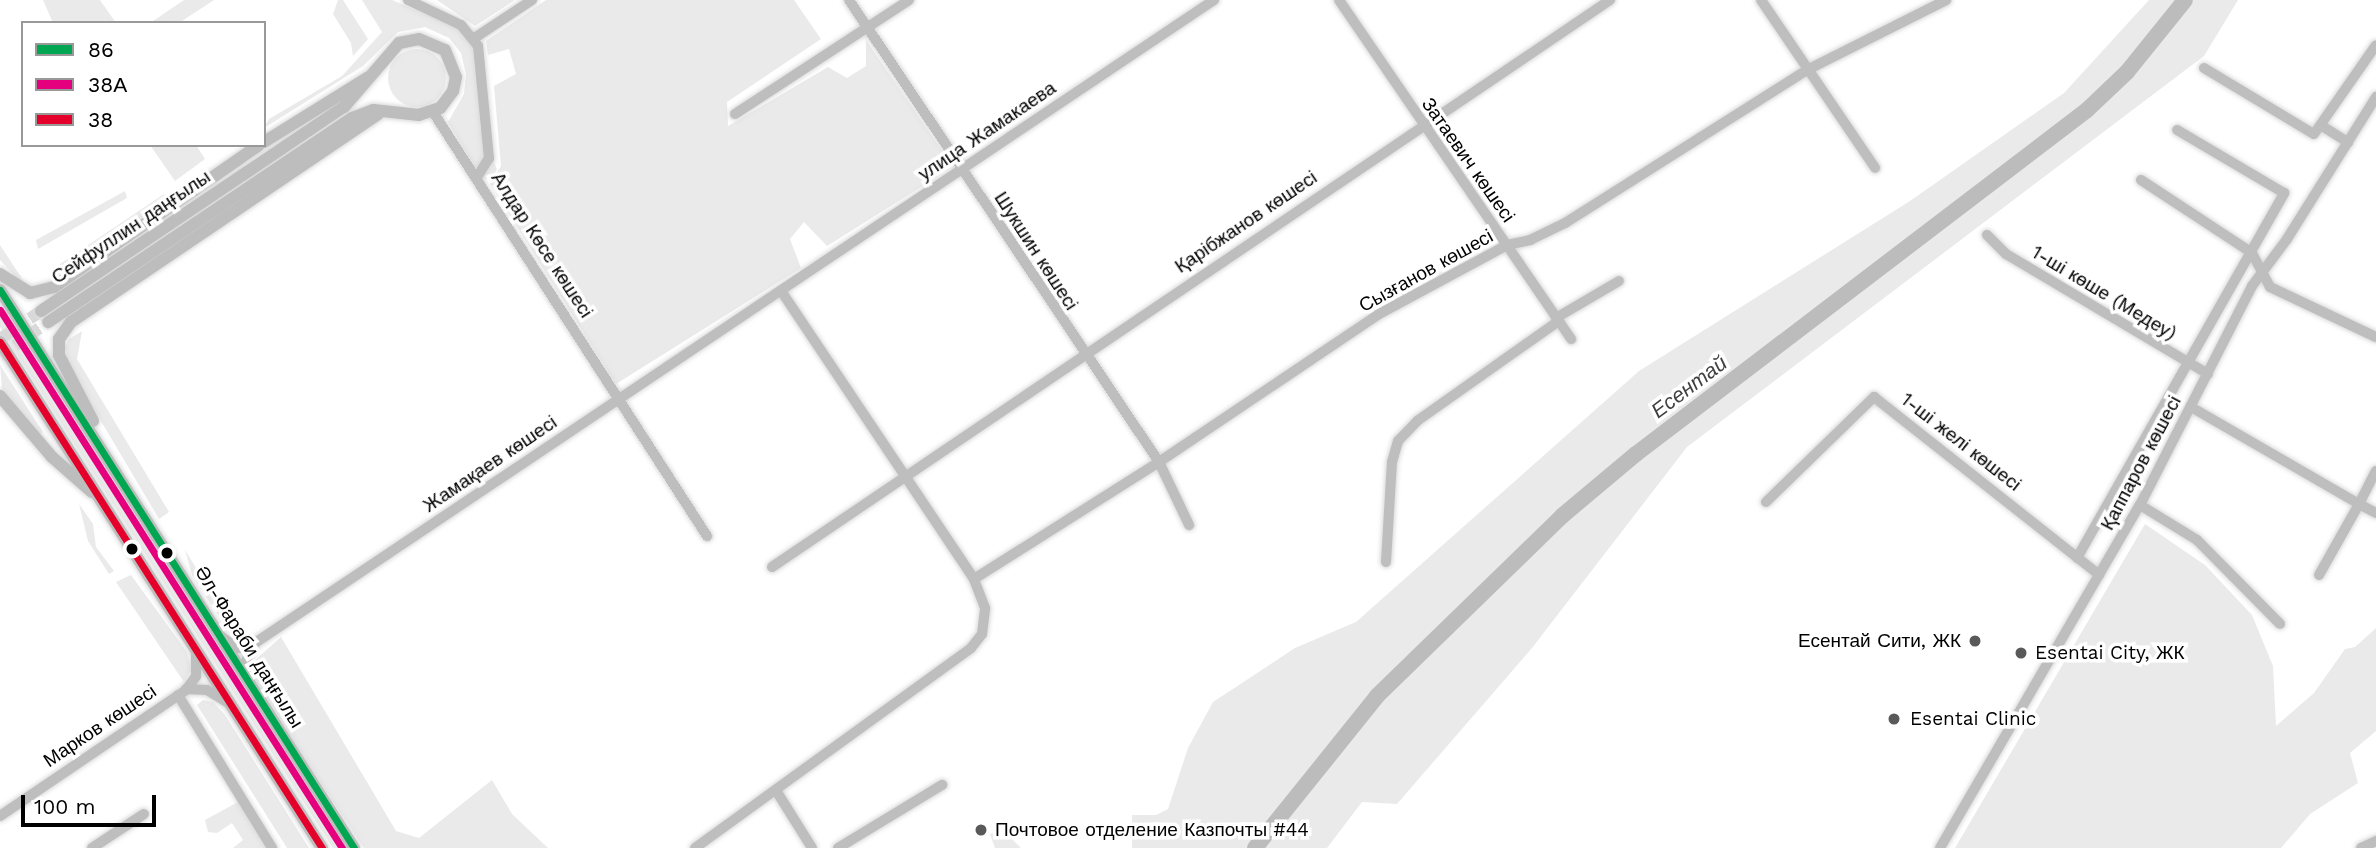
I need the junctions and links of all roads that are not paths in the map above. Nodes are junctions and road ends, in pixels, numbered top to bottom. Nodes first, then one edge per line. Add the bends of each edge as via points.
1 (408, 0) edge
2 (532, 0) edge
3 (849, 0) edge
4 (909, 0) edge
5 (1214, 0) edge
6 (1339, 0) edge
7 (1610, 0) edge
8 (1761, 0) edge
9 (1946, 0) edge
10 (867, 28) junction
11 (473, 39) junction
12 (2376, 45) edge
13 (2204, 68) dead end
14 (1807, 70) junction
15 (376, 74) junction
16 (2376, 97) edge
17 (386, 109) junction
18 (433, 112) junction
19 (735, 114) dead end
20 (1421, 126) junction
21 (2322, 126) junction
22 (2178, 130) dead end
23 (266, 141) edge
24 (2348, 142) junction
25 (257, 147) edge
26 (1875, 168) dead end
27 (962, 169) junction
28 (477, 177) junction
29 (2141, 180) dead end
30 (1987, 234) dead end
31 (1507, 245) junction
32 (2252, 253) junction
33 (0, 274) edge
34 (2260, 274) junction
35 (1619, 281) dead end
36 (0, 290) edge
37 (781, 291) junction
38 (1558, 319) junction
39 (2376, 337) edge
40 (1571, 339) dead end
41 (0, 342) edge
42 (1083, 353) junction
43 (2189, 364) junction
44 (2208, 374) junction
45 (0, 397) edge
46 (620, 398) junction
47 (2191, 407) junction
48 (1159, 462) junction
49 (2376, 471) edge
50 (905, 479) junction
51 (122, 481) junction
52 (102, 500) junction
53 (1766, 502) dead end
54 (2359, 504) junction
55 (2140, 505) junction
56 (2376, 513) edge
57 (1189, 525) dead end
58 (707, 536) dead end
59 (2077, 558) junction
60 (1386, 562) dead end
61 (772, 567) dead end
62 (2099, 575) junction
63 (2319, 575) dead end
64 (974, 579) junction
65 (2280, 624) dead end
66 (218, 634) junction
67 (192, 642) junction
68 (253, 645) junction
69 (252, 688) junction
70 (182, 692) junction
71 (234, 708) junction
72 (942, 785) dead end
73 (778, 792) junction
74 (144, 814) dead end
75 (0, 816) edge
76 (2376, 841) edge
77 (92, 848) edge
78 (272, 848) edge
79 (322, 848) edge
80 (354, 848) edge
81 (695, 848) edge
82 (812, 848) edge
83 (838, 848) edge
84 (1940, 848) edge
85 (2361, 848) edge

1 - 11 street via 444,15
2 - 11 street
3 - 10 street, Шукшин көшесі
4 - 10 street
5 - 27 street, улица Жамакаева
6 - 20 street, Затаевич көшесі
7 - 20 street, Қарібжанов көшесі
8 - 14 street
9 - 14 street, Сызғанов көшесі
10 - 19 street
10 - 27 street, Шукшин көшесі
11 - 28 street via 481,55 489,148 488,166
12 - 21 street
13 - 21 street via 2309,134
14 - 26 street
14 - 31 street, Сызғанов көшесі via 1565,223
15 - 17 main road, Сейфуллин даңғылы via 345,107 45,317 352,118
15 - 18 main road, Сейфуллин даңғылы via 398,43 419,38 435,42 450,56 456,77 450,98
15 - 23 main road
16 - 24 street, Қаппаров көшесі
17 - 18 main road via 419,115
17 - 51 main road via 62,332 59,355
18 - 28 street, Алдар Көсе көшесі
20 - 31 street, Затаевич көшесі
20 - 42 street, Қарібжанов көшесі
21 - 24 street
22 - 32 street, Қаппаров көшесі via 2284,193
24 - 34 street, Қаппаров көшесі
25 - 33 main road via 54,287 30,293
27 - 37 street, улица Жамакаева
27 - 42 street, Шукшин көшесі
28 - 46 street, Алдар Көсе көшесі
29 - 32 street
30 - 43 street, 1-ші көше (Медеу) via 2006,254
31 - 38 street, Затаевич көшесі
31 - 48 street, Сызғанов көшесі via 1379,314
32 - 34 street
32 - 43 street, Қаппаров көшесі
34 - 39 street via 2270,287
34 - 44 street, Қаппаров көшесі
35 - 38 street
36 - 51 main road, Әл-Фараби даңғылы
37 - 46 street, Жамақаев көшесі
37 - 50 street
38 - 40 street, Затаевич көшесі
38 - 60 street via 1428,413 1398,441 1392,462
41 - 52 main road
42 - 48 street, Шукшин көшесі
42 - 50 street, Қарібжанов көшесі
43 - 44 street, 1-ші көше (Медеу)
43 - 59 street, Қаппаров көшесі
44 - 47 street, Қаппаров көшесі
45 - 52 main road via 52,457
46 - 58 street, Алдар Көсе көшесі
46 - 68 street, Жамақаев көшесі
47 - 54 street
47 - 55 street, Қаппаров көшесі
48 - 57 street, Шукшин көшесі
48 - 64 street, Сызғанов көшесі
49 - 54 street
50 - 61 street, Қарібжанов көшесі
50 - 64 street
51 - 66 main road, Әл-Фараби даңғылы
52 - 67 main road
53 - 59 street, 1-ші желі көшесі via 1874,397
54 - 56 street
54 - 63 street
55 - 62 street, Қаппаров көшесі
55 - 65 street via 2197,540
59 - 62 street
62 - 84 street, Қаппаров көшесі
64 - 73 street via 985,608 982,634 971,648
66 - 68 street via 237,648
66 - 69 main road, Әл-Фараби даңғылы
67 - 70 street via 197,669
67 - 71 main road
68 - 69 street via 246,661
69 - 80 main road, Әл-Фараби даңғылы
70 - 71 street via 207,690
70 - 75 street, Марков көшесі
70 - 78 street
71 - 79 main road
72 - 83 street
73 - 81 street
73 - 82 street
74 - 77 street
76 - 85 street

